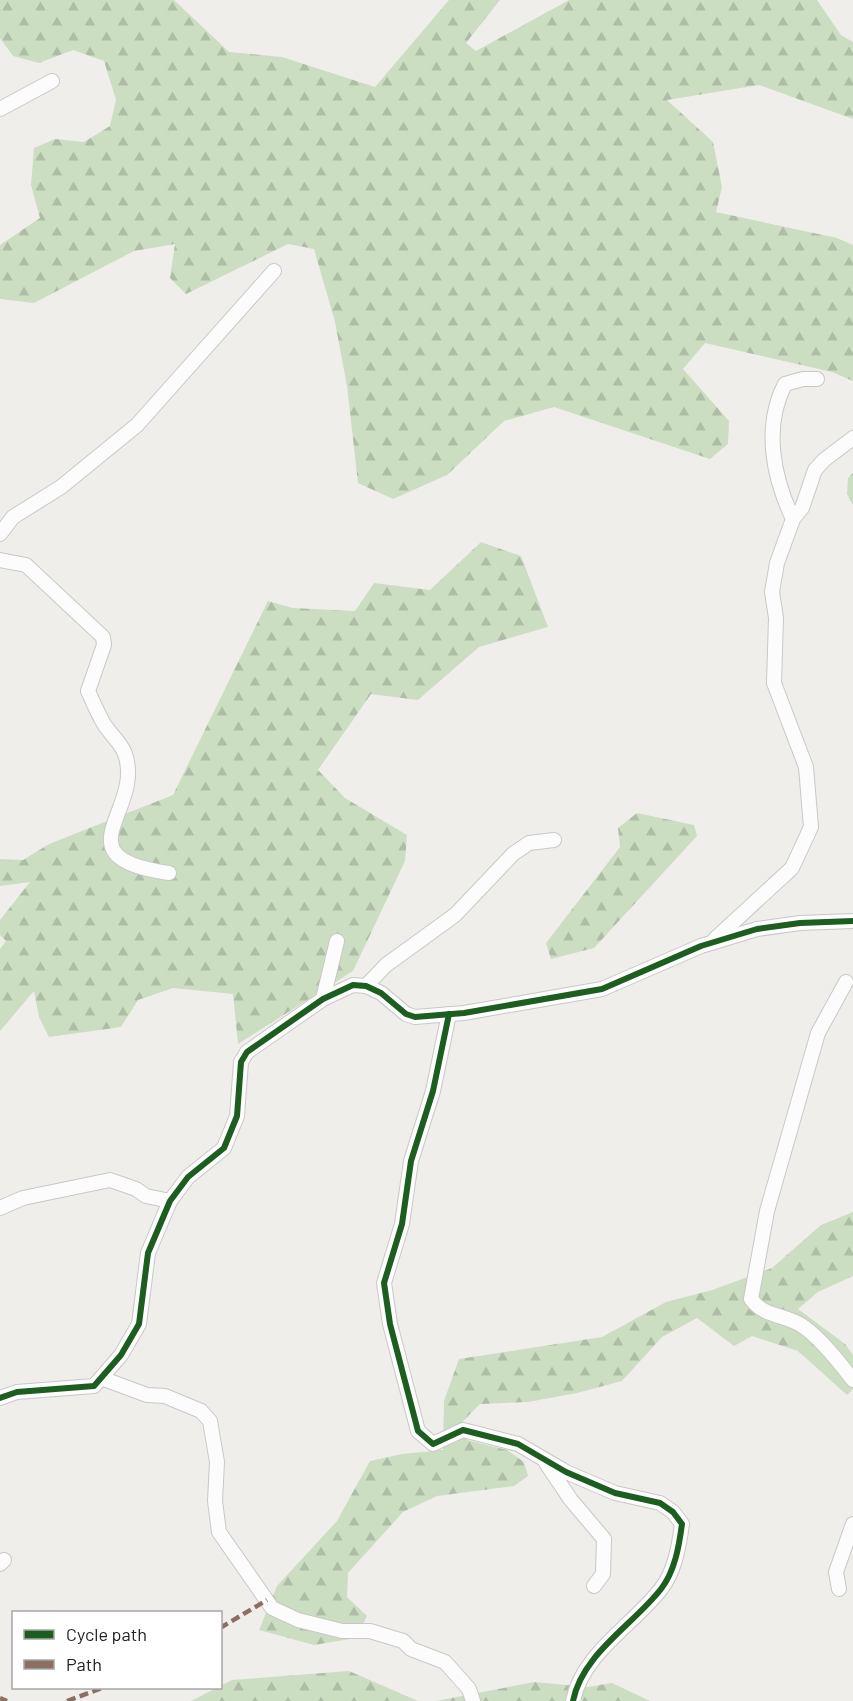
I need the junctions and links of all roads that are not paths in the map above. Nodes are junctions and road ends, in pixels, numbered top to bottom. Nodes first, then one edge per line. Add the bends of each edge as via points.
1 (51, 81) dead end
2 (0, 109) edge
3 (274, 271) dead end
4 (818, 379) dead end
5 (853, 438) edge
6 (793, 519) junction
7 (0, 534) edge
8 (0, 560) edge
9 (554, 840) dead end
10 (169, 873) dead end
11 (853, 921) edge
12 (337, 941) dead end
13 (711, 943) junction
14 (851, 979) edge
15 (366, 986) junction
16 (323, 999) junction
17 (449, 1014) junction
18 (170, 1202) junction
19 (0, 1208) edge
20 (101, 1378) junction
21 (853, 1380) edge
22 (0, 1398) edge
23 (543, 1458) junction
24 (853, 1524) edge
25 (594, 1586) dead end
26 (838, 1589) dead end
27 (473, 1701) edge
28 (573, 1701) edge

1 - 2 street
3 - 7 street via 137,425 61,487 13,517
4 - 6 street via 785,384 772,429 778,488
5 - 6 street via 815,470 802,508
6 - 13 street via 777,563 772,592 776,618 774,683 806,767 811,827 792,868
8 - 10 street via 26,565 103,637 104,645 88,691 125,754 127,778 111,832 114,851 122,861
9 - 15 street via 529,843 513,854 455,915 387,965
11 - 13 street via 757,929
12 - 16 street
13 - 17 street via 602,989
14 - 21 street via 818,1033 767,1211 752,1299 758,1309 801,1325
15 - 16 street via 353,985
15 - 17 street via 415,1017
16 - 18 street via 247,1052 241,1062 237,1116 224,1148 188,1176
17 - 23 street via 433,1091 411,1161 402,1224 384,1283 390,1324 418,1431 433,1444 463,1430 483,1433 519,1444
18 - 19 street via 110,1180 23,1198
18 - 20 street via 148,1253 139,1324
20 - 22 street via 94,1386 16,1392
20 - 27 street via 147,1395 165,1396 201,1411 210,1421 217,1462 215,1501 219,1532 272,1608 298,1620 342,1631 370,1631 403,1641 411,1649 445,1662 469,1689
23 - 25 street via 604,1539 603,1574
23 - 28 street via 615,1493 660,1503 682,1524 679,1553 662,1588 588,1666 576,1684
24 - 26 street via 836,1572

